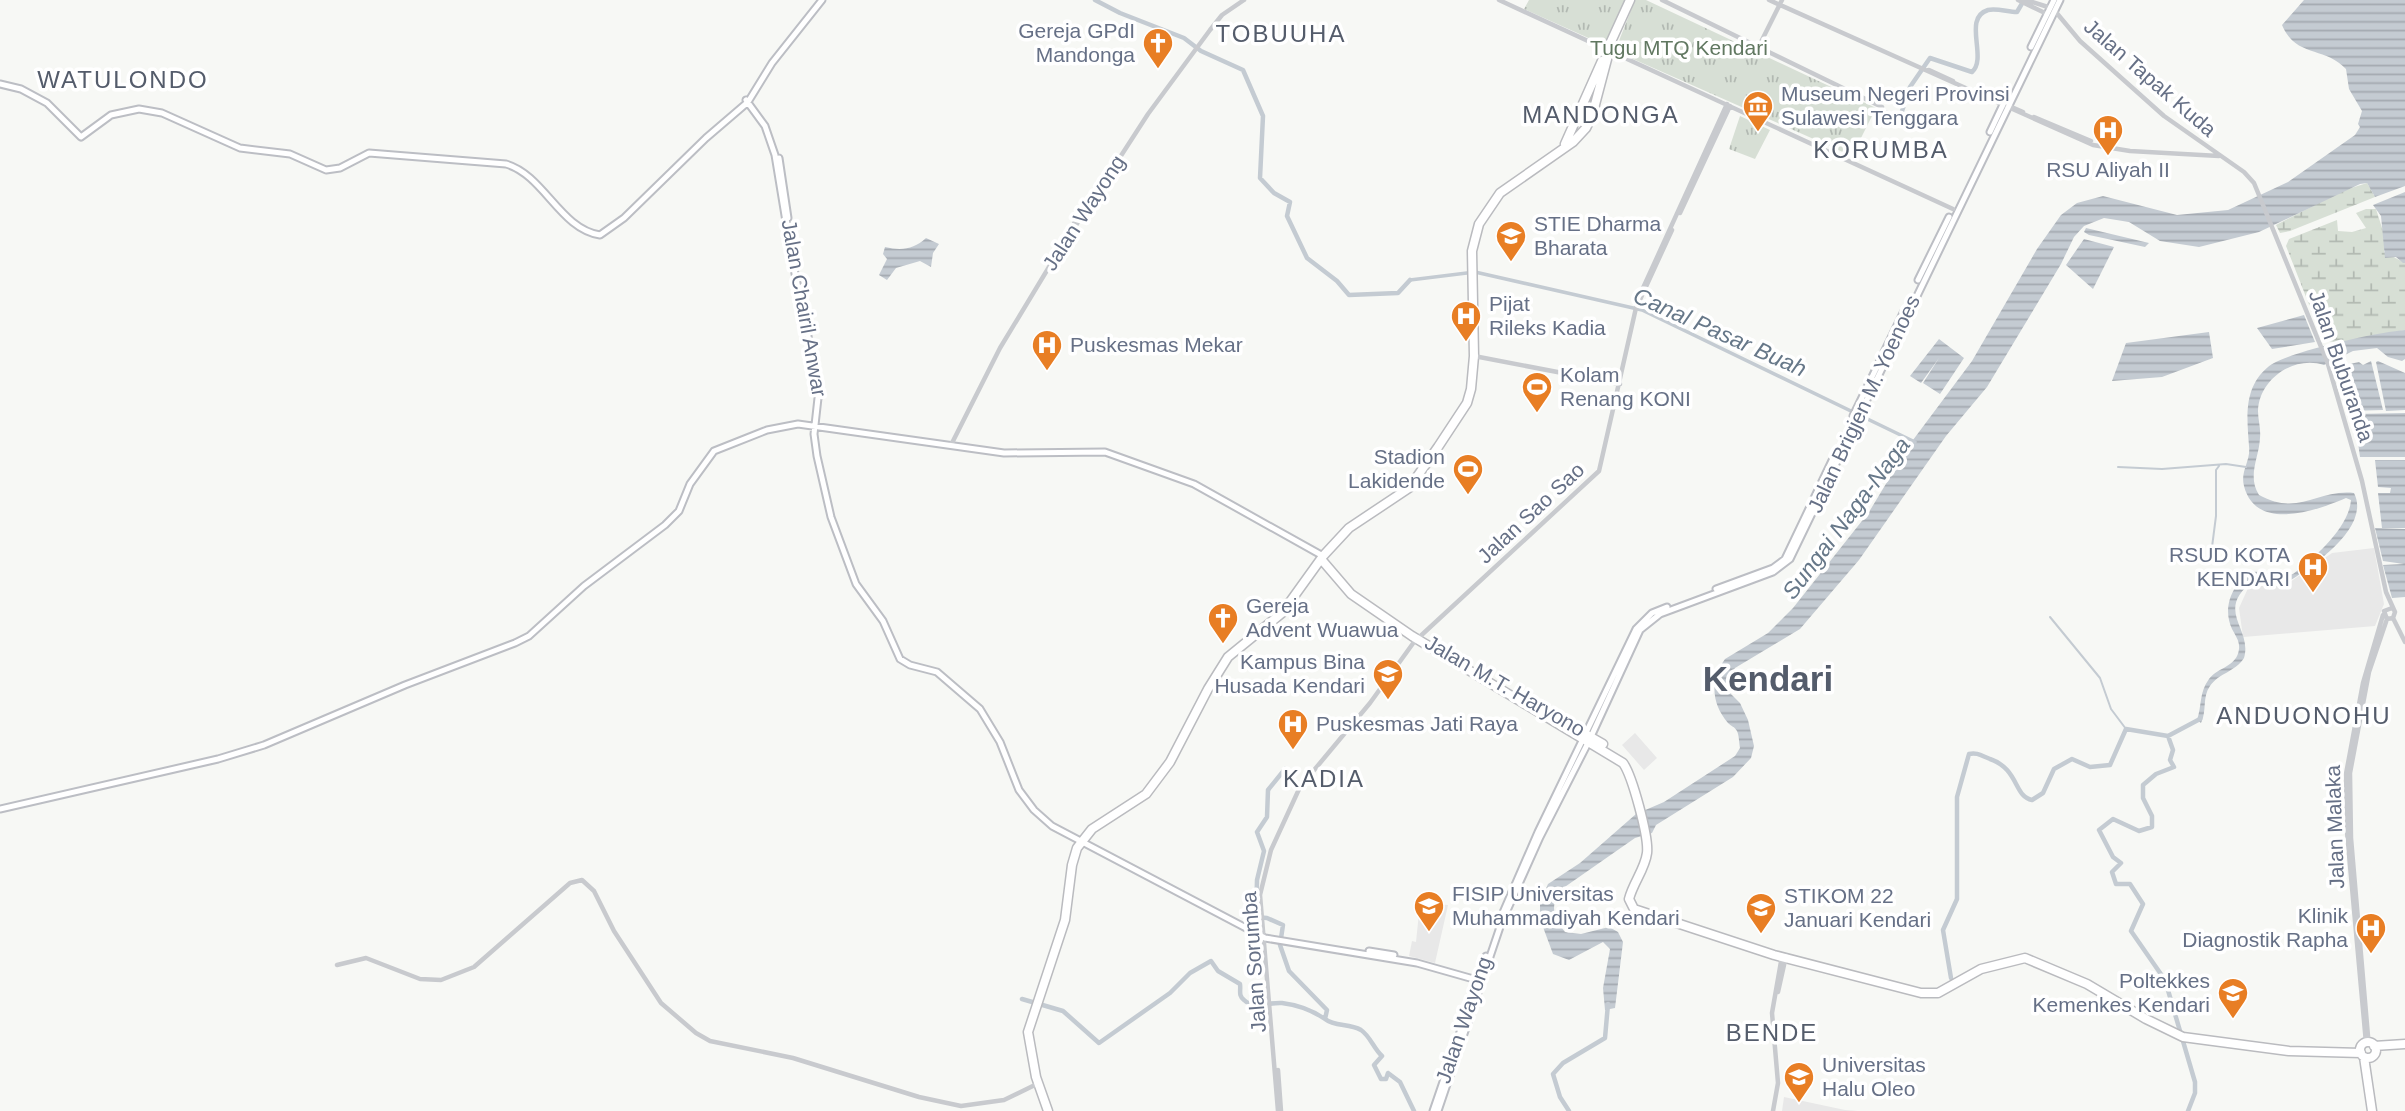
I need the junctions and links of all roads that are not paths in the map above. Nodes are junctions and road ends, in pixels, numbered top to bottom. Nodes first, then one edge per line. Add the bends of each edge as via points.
1 (822, 0) edge
2 (1241, 0) edge
3 (1499, 0) edge
4 (1630, 0) edge
5 (1662, 0) edge
6 (1769, 0) edge
7 (2054, 0) edge
8 (2060, 0) edge
9 (2024, 1) edge
10 (1779, 2) edge
11 (2049, 14) junction
12 (1610, 46) junction
13 (1759, 46) junction
14 (0, 82) edge
15 (749, 99) junction
16 (1729, 105) junction
17 (2005, 106) junction
18 (1882, 107) dead end
19 (1569, 141) junction
20 (2219, 155) junction
21 (1953, 209) junction
22 (1927, 266) junction
23 (1474, 356) junction
24 (1620, 384) junction
25 (816, 427) junction
26 (949, 445) junction
27 (1322, 558) junction
28 (2387, 610) junction
29 (2392, 618) junction
30 (2405, 635) edge
31 (1418, 638) junction
32 (2405, 642) edge
33 (1588, 737) junction
34 (0, 809) edge
35 (1084, 839) junction
36 (2353, 876) junction
37 (1265, 938) junction
38 (1784, 956) junction
39 (337, 965) dead end
40 (1477, 978) junction
41 (1270, 1002) junction
42 (1464, 1026) junction
43 (2405, 1046) edge
44 (2368, 1050) junction
45 (1039, 1083) junction
46 (1774, 1109) edge
47 (1050, 1111) edge
48 (1280, 1111) edge
49 (1436, 1111) edge
50 (2374, 1111) edge

1 - 15 main road
2 - 26 street, Jalan Wayong via 1221,13 1194,48 1066,238
3 - 12 street
4 - 12 highway
5 - 13 street
6 - 10 street
7 - 11 main road
8 - 11 main road
9 - 11 street
10 - 13 street
10 - 17 street
11 - 17 main road
11 - 20 street, Jalan Tapak Kuda via 2174,125
12 - 16 street
12 - 19 highway
12 - 19 highway via 1592,116
13 - 18 street
14 - 15 main road via 47,103 81,134 111,115 139,108 162,113 225,141 291,151 325,167 364,151 512,162 591,229 606,230
15 - 25 main road, Jalan Chairil Anwar via 764,117 776,144 819,389
16 - 21 street
16 - 24 street, Jalan Sao Sao via 1638,304
17 - 20 street via 2101,148
17 - 21 main road, Jalan Brigjen M. Yoenoes
17 - 22 main road, Jalan Brigjen M. Yoenoes
19 - 23 highway via 1495,199 1474,237
20 - 28 street, Jalan Buburanda via 2256,187 2322,346 2362,481
21 - 22 main road, Jalan Brigjen M. Yoenoes
22 - 33 main road, Jalan Brigjen M. Yoenoes via 1790,559 1778,570 1651,619 1627,652
23 - 24 street
23 - 27 highway via 1467,402 1415,481 1361,518
24 - 31 street, Jalan Sao Sao via 1602,464 1594,477
25 - 26 main road
25 - 34 main road via 767,430 714,452 690,484 679,511 665,525 515,643 264,745
25 - 35 main road, Jalan Chairil Anwar via 825,490 856,584 883,621 896,654 910,665 937,672 970,698 997,736 1019,790 1038,814
26 - 27 main road via 1013,454 1110,454 1194,484
27 - 31 highway, Jalan M.T. Haryono via 1357,596
27 - 35 highway via 1287,610 1228,657 1174,757 1143,797 1100,823
28 - 29 street, Jalan Buburanda
28 - 29 street
28 - 36 street, Jalan Malaka via 2363,683 2346,766
29 - 30 street
29 - 32 street
29 - 36 street, Jalan Malaka via 2369,672 2351,758
31 - 33 highway, Jalan M.T. Haryono
31 - 37 street, Jalan Sorumba via 1298,794 1264,869 1260,895
33 - 38 highway, Jalan M.T. Haryono via 1626,762 1632,772 1647,838 1646,860 1629,899 1632,906 1688,929
33 - 40 main road, Jalan Wayong via 1527,856
33 - 42 main road, Jalan Wayong via 1519,883
35 - 37 main road, Jalan Chairil Anwar
35 - 45 highway via 1074,866 1064,940 1038,1005 1031,1037
36 - 44 street, Jalan Malaka
37 - 40 main road, Jalan Chairil Anwar via 1379,952
37 - 41 street, Jalan Sorumba
38 - 44 highway via 1920,991 1937,990 1964,973 2022,955 2093,983 2177,1033 2311,1052
38 - 46 street via 1774,1008 1778,1083
39 - 45 street via 366,958 420,979 441,980 474,967 573,881 582,880 594,891 661,1003 710,1041 793,1058 961,1106 1004,1100
40 - 42 main road, Jalan Wayong
41 - 48 street
41 - 48 street, Jalan Sorumba
42 - 49 main road, Jalan Wayong
43 - 44 highway
44 - 50 highway
45 - 47 highway

